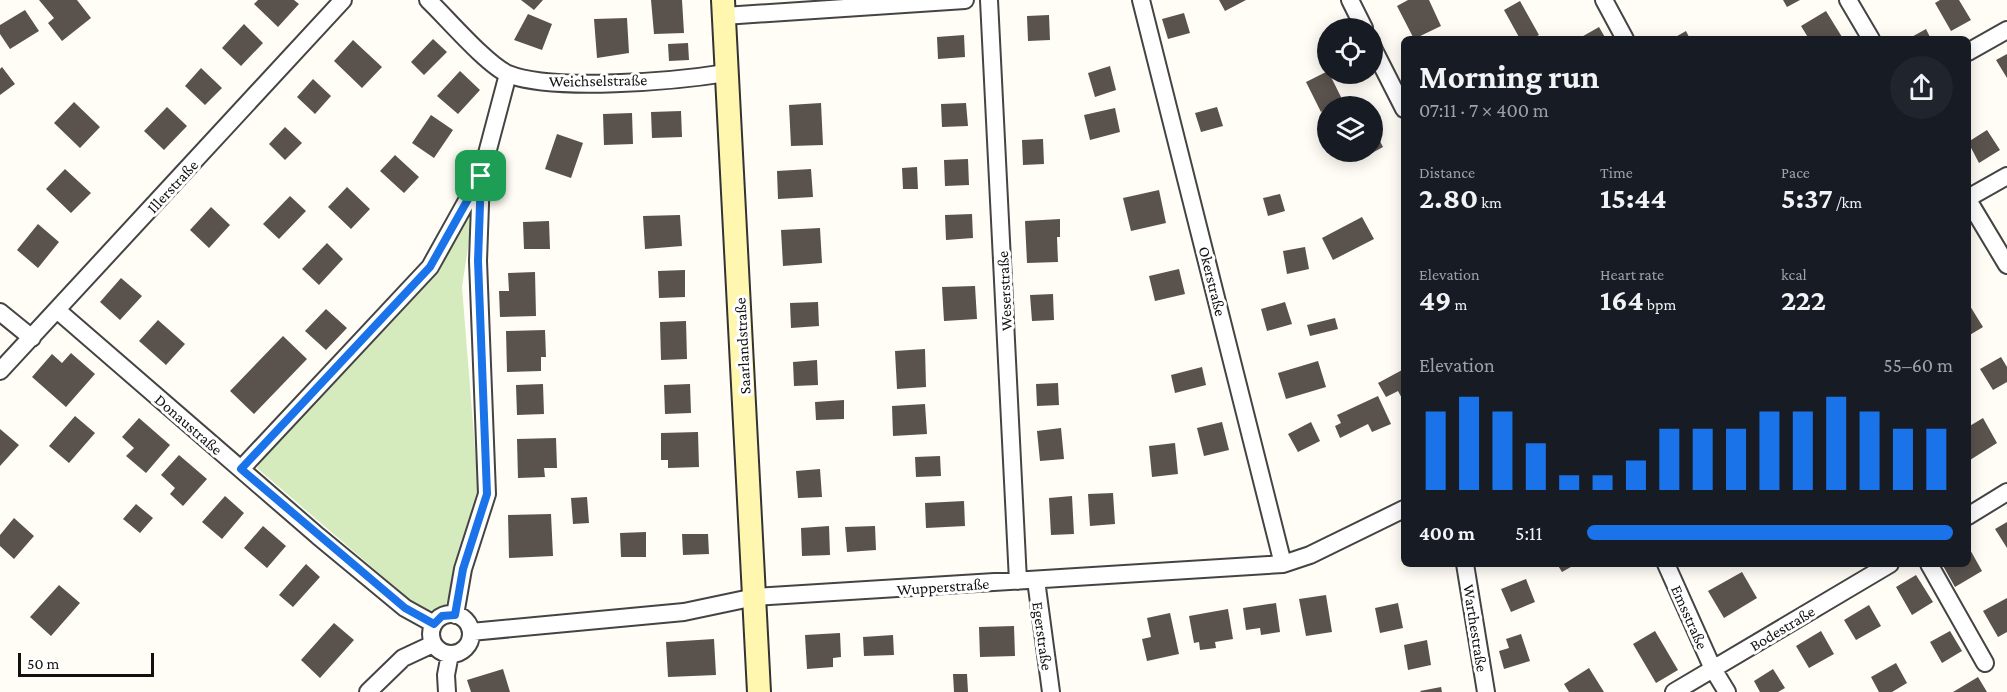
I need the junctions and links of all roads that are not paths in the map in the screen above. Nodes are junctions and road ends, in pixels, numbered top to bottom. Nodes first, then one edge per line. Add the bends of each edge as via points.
1 (343, 0) edge
2 (428, 0) edge
3 (965, 0) edge
4 (989, 0) edge
5 (1141, 0) edge
6 (1350, 0) edge
7 (1604, 0) edge
8 (1848, 0) edge
9 (723, 8) edge
10 (1359, 18) edge
11 (2007, 30) edge
12 (1623, 36) edge
13 (1868, 36) edge
14 (1971, 50) edge
15 (1383, 68) edge
16 (726, 73) junction
17 (508, 74) junction
18 (1401, 104) edge
19 (481, 176) junction
20 (2007, 176) edge
21 (1971, 197) edge
22 (1971, 204) edge
23 (2007, 265) edge
24 (57, 310) junction
25 (0, 312) edge
26 (32, 338) junction
27 (0, 371) edge
28 (241, 469) junction
29 (2007, 492) edge
30 (1401, 510) edge
31 (1971, 514) edge
32 (1283, 564) junction
33 (1465, 567) edge
34 (1667, 567) edge
35 (1885, 567) edge
36 (1931, 567) edge
37 (1036, 580) junction
38 (1018, 581) junction
39 (755, 597) junction
40 (455, 615) junction
41 (434, 624) junction
42 (471, 632) junction
43 (433, 644) junction
44 (450, 654) junction
45 (1985, 663) dead end
46 (1713, 669) junction
47 (368, 692) edge
48 (447, 692) edge
49 (759, 692) edge
50 (1052, 692) edge
51 (1486, 692) edge
52 (1674, 692) edge
53 (1727, 692) edge

1 - 24 street, Illerstraße
2 - 17 street
3 - 9 street
4 - 38 street, Weserstraße
5 - 32 street, Okerstraße
6 - 10 street
7 - 12 street
8 - 13 street
9 - 16 street, Saarlandstraße
11 - 14 street
15 - 18 street
16 - 17 street, Weichselstraße via 556,84
16 - 39 street, Saarlandstraße
17 - 19 street
19 - 28 street via 430,267
19 - 40 street via 478,272 487,494 463,569
20 - 21 street
22 - 23 street
24 - 26 street, Illerstraße
24 - 28 street, Donaustraße
25 - 26 street
26 - 27 street, Illerstraße
28 - 41 street, Donaustraße via 405,608
29 - 31 street
30 - 32 street, Wupperstraße
32 - 37 street, Wupperstraße
33 - 51 street, Warthestraße
34 - 46 street, Emsstraße
35 - 46 street, Bodestraße
36 - 45 street
37 - 38 street, Wupperstraße
37 - 50 street, Egerstraße
38 - 39 street, Wupperstraße
39 - 42 street, Wupperstraße via 684,612
39 - 49 street, Saarlandstraße
40 - 41 street via 442,616
40 - 42 street via 465,619
41 - 43 street
42 - 44 street via 468,645
43 - 44 street
43 - 47 street via 403,658
44 - 48 street
46 - 52 street, Bodestraße
46 - 53 street, Emsstraße

